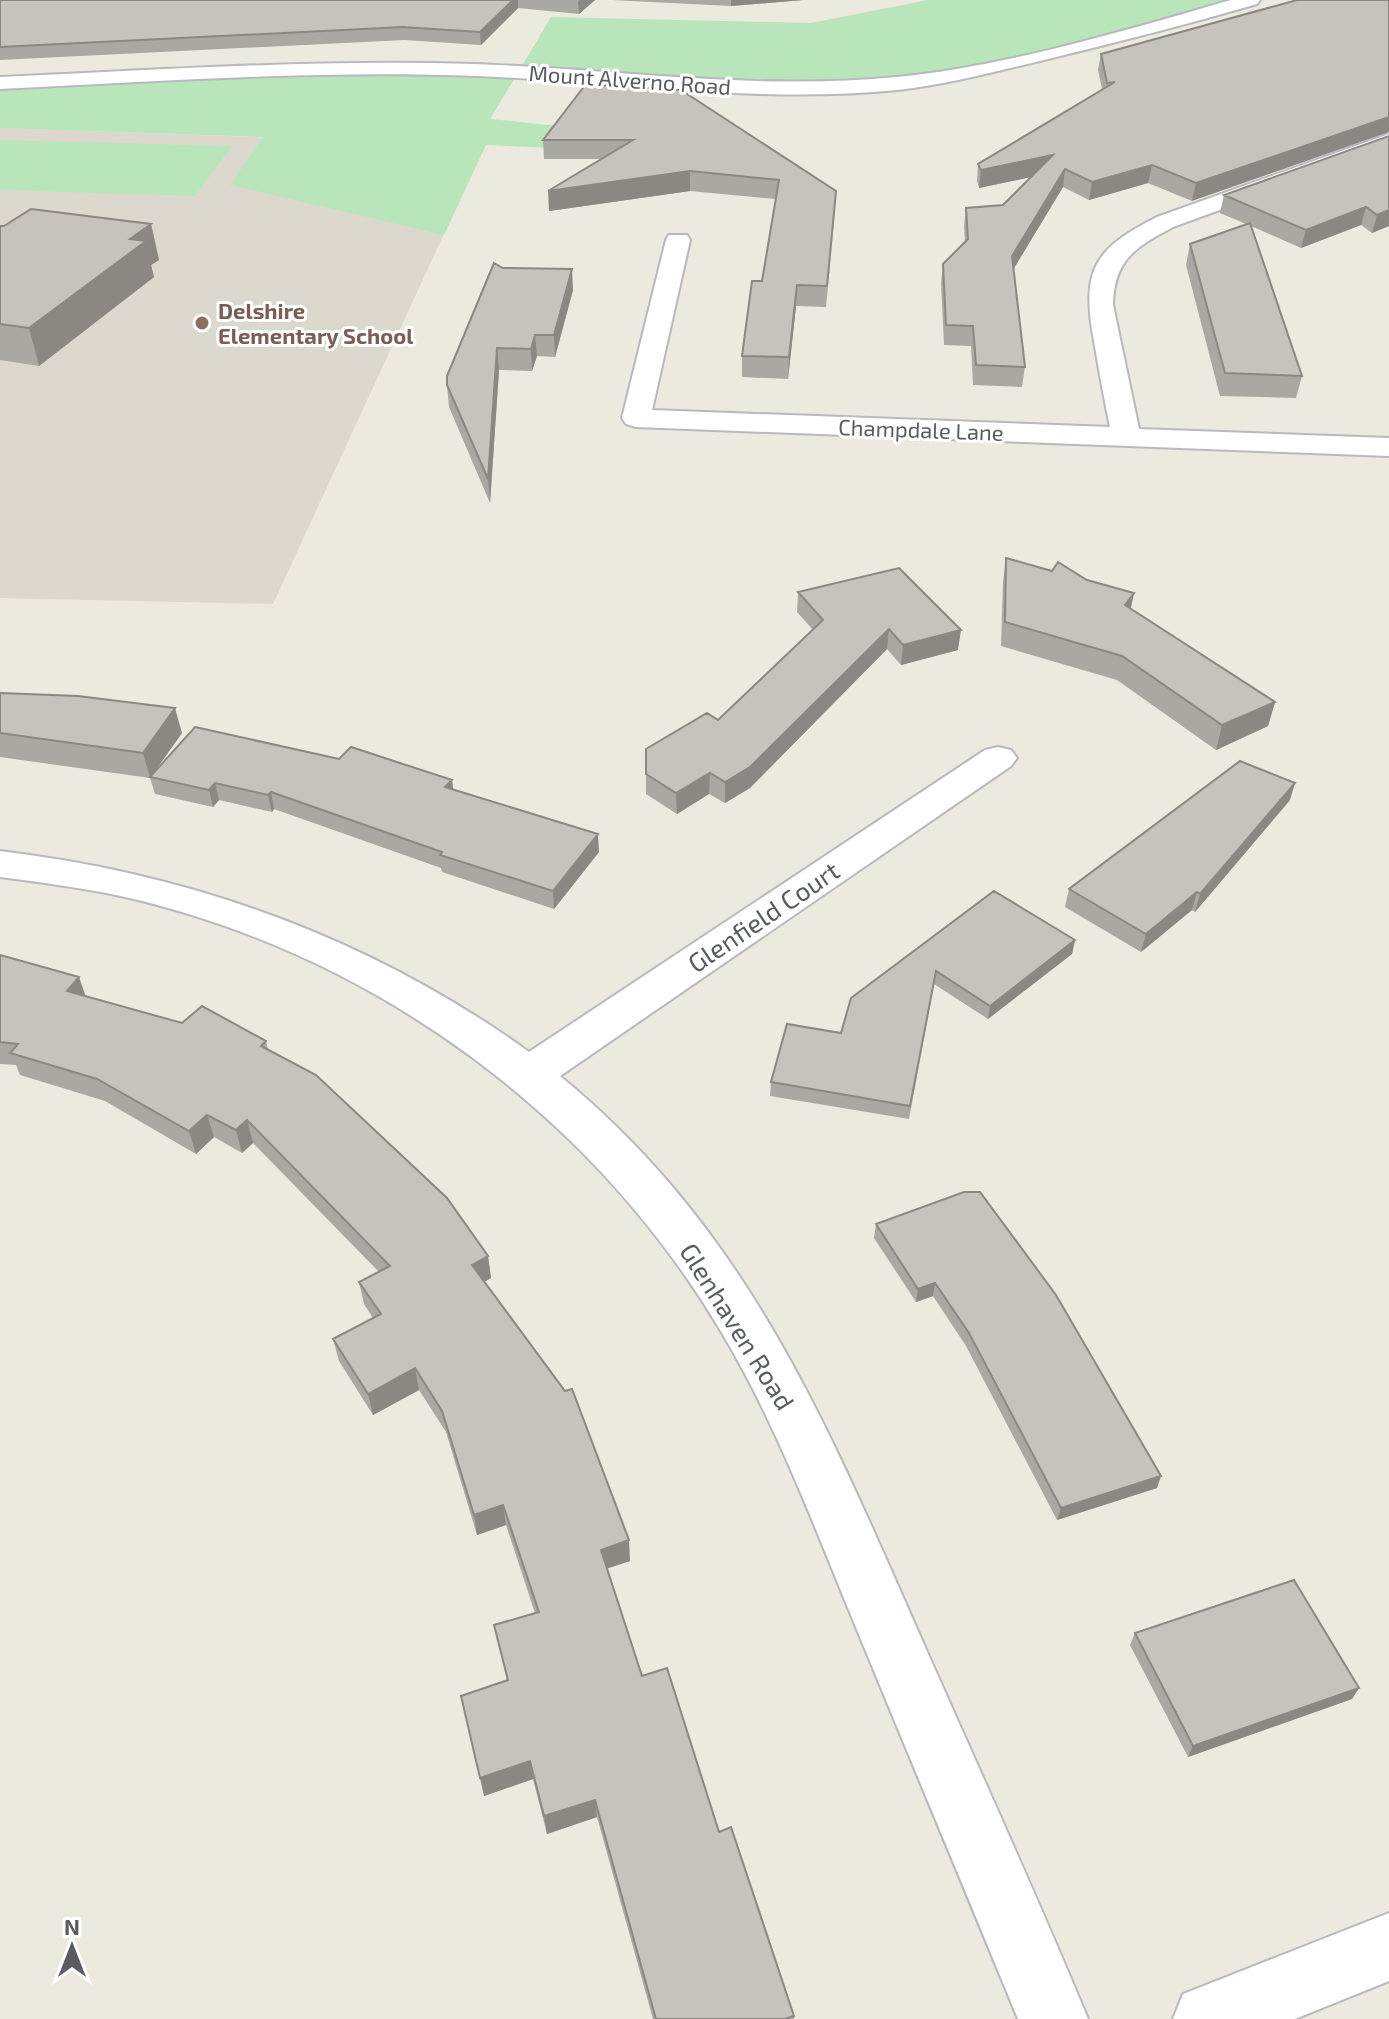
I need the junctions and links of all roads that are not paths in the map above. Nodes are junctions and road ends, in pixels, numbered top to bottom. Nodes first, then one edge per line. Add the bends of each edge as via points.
1 (1251, 0) edge
2 (0, 83) edge
3 (1389, 141) edge
4 (678, 240) dead end
5 (1126, 437) junction
6 (1389, 447) edge
7 (998, 758) dead end
8 (0, 864) edge
9 (528, 1075) junction
10 (1389, 1947) edge
11 (1053, 2019) edge
12 (1208, 2019) edge

1 - 2 street, Mount Alverno Road via 962,74 832,89 382,67
3 - 5 street via 1165,222 1120,250 1099,285
4 - 5 street, Champdale Lane via 636,418
5 - 6 street, Champdale Lane
7 - 9 street, Glenfield Court
8 - 9 street, Glenhaven Road via 117,882 279,933 331,954 432,1008
9 - 11 street, Glenhaven Road via 653,1197 718,1283 792,1410
10 - 12 street

